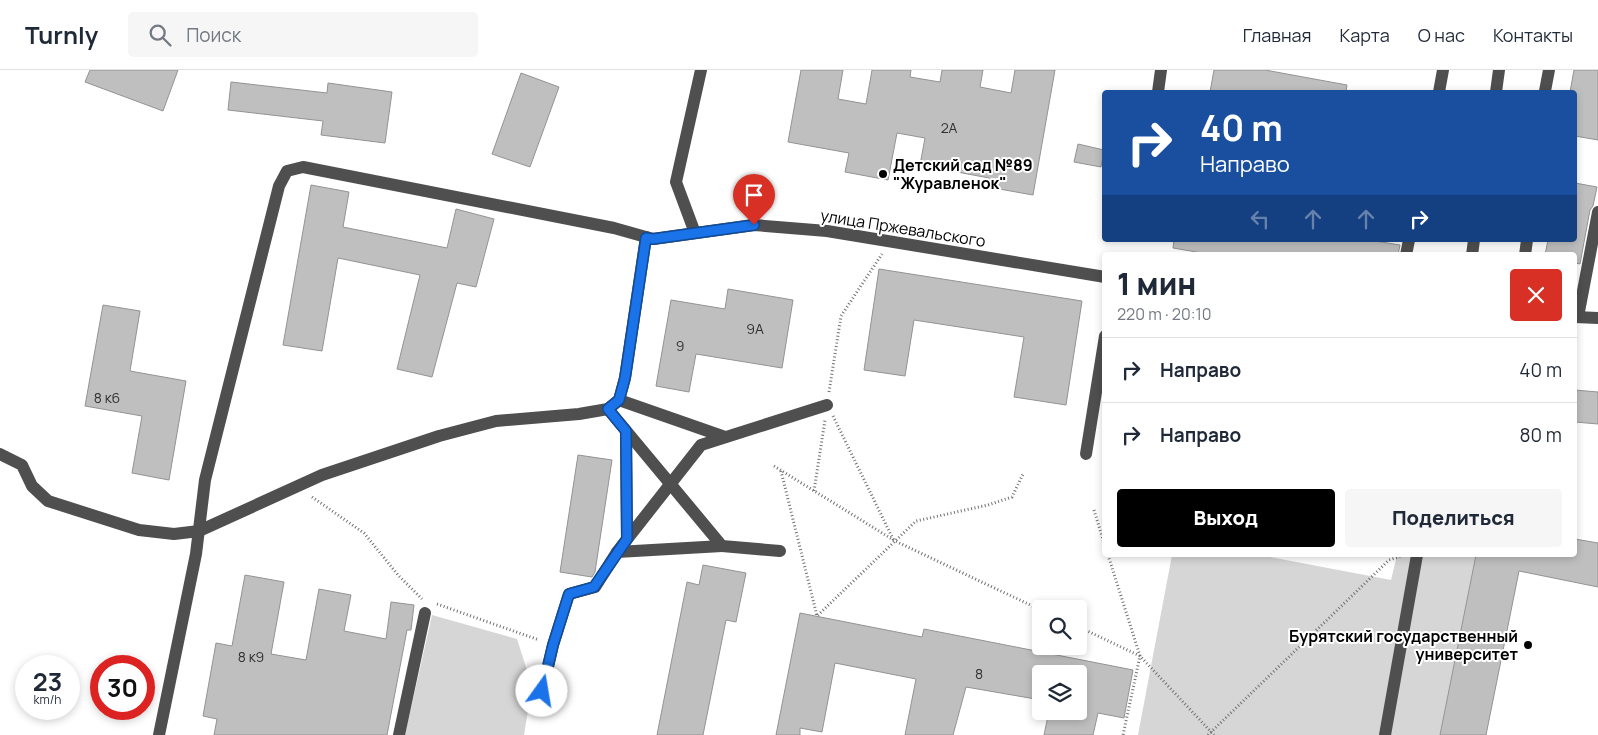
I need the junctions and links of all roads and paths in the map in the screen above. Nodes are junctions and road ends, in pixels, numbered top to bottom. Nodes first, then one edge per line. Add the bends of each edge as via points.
1 (701, 70) edge
2 (1161, 70) edge
3 (1443, 70) edge
4 (1499, 70) edge
5 (1549, 70) edge
6 (1158, 90) edge
7 (1439, 90) edge
8 (1496, 90) edge
9 (1545, 90) edge
10 (1598, 212) edge
11 (695, 233) junction
12 (646, 238) junction
13 (890, 242) junction
14 (1102, 277) edge
15 (1577, 312) edge
16 (1577, 317) edge
17 (1598, 318) edge
18 (1102, 355) edge
19 (619, 400) junction
20 (827, 405) junction
21 (608, 409) junction
22 (626, 431) junction
23 (726, 437) junction
24 (0, 454) edge
25 (1086, 454) dead end
26 (774, 466) dead end
27 (781, 471) junction
28 (1023, 474) dead end
29 (670, 483) junction
30 (297, 486) junction
31 (814, 491) junction
32 (1094, 510) dead end
33 (199, 531) junction
34 (1102, 536) edge
35 (627, 539) junction
36 (895, 542) junction
37 (722, 546) junction
38 (780, 551) dead end
39 (617, 552) junction
40 (1109, 557) edge
41 (1397, 557) edge
42 (1417, 557) edge
43 (422, 599) dead end
44 (1032, 606) edge
45 (428, 608) joint
46 (1087, 631) edge
47 (553, 645) junction
48 (1140, 656) junction
49 (539, 706) dead end
50 (1211, 734) edge
51 (160, 735) edge
52 (399, 735) edge
53 (1123, 735) edge
54 (1385, 735) edge

1 - 11 street via 676,182
2 - 6 street
3 - 7 street
4 - 8 street
5 - 9 street
10 - 15 street
11 - 12 street, улица Пржевальского
11 - 13 street, улица Пржевальского via 754,225
12 - 19 street
12 - 33 street via 614,228 303,167 287,171 279,186 205,480
13 - 14 street, улица Пржевальского
13 - 20 path via 842,316
16 - 17 street
18 - 25 street
19 - 21 street
19 - 23 street
20 - 23 street
20 - 31 path
20 - 36 path
21 - 22 street
21 - 30 street via 496,421 430,439
22 - 29 street
22 - 35 street
23 - 29 street via 701,445
24 - 33 street via 22,465 32,486 48,501 139,530 174,534
26 - 27 path
27 - 31 path
27 - 36 path via 817,616
28 - 36 path via 1012,497 916,521
29 - 35 street
29 - 37 street
30 - 33 street
30 - 43 path via 364,533
31 - 36 path
32 - 34 path
33 - 51 street
35 - 39 street
36 - 44 path
37 - 38 street
37 - 39 street
39 - 47 street via 594,587 569,594
40 - 48 path
41 - 50 path via 1389,560
42 - 54 street
45 - 47 path
45 - 52 street
46 - 48 path
47 - 49 street
48 - 50 path
48 - 53 path

